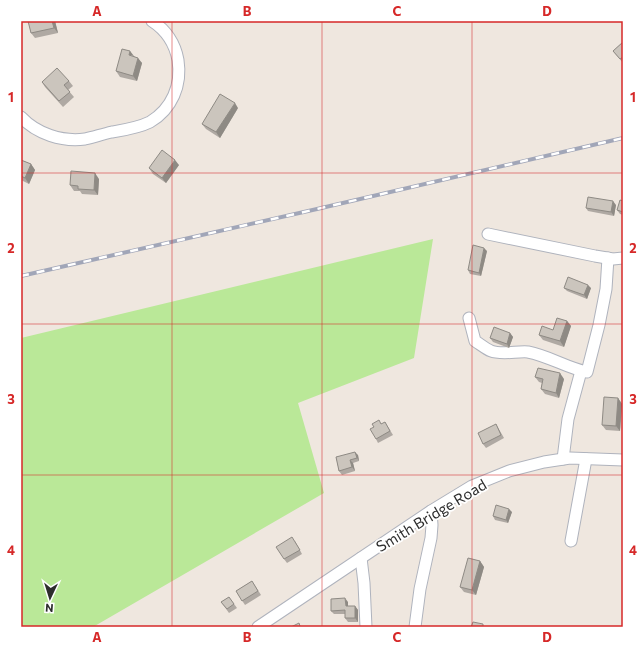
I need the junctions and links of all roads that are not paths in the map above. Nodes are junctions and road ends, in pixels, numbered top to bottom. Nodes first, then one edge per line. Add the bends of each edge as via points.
1 (152, 21) edge
2 (21, 117) edge
3 (488, 234) dead end
4 (608, 258) junction
5 (623, 258) edge
6 (469, 318) dead end
7 (581, 371) junction
8 (563, 459) junction
9 (586, 459) junction
10 (623, 460) edge
11 (431, 511) junction
12 (571, 541) dead end
13 (360, 558) junction
14 (258, 627) edge
15 (366, 627) edge
16 (414, 627) edge

1 - 2 street via 173,43 179,66 175,94 160,114 149,122 133,127 69,139 41,132
3 - 4 street
4 - 5 street
4 - 7 street via 606,289 599,325 587,372
6 - 7 street via 475,341 492,351 527,352
7 - 8 street via 568,420
8 - 9 street, Smith Bridge Road
8 - 11 street, Smith Bridge Road via 509,471 472,486
9 - 10 street, Smith Bridge Road
9 - 12 street
11 - 13 street, Smith Bridge Road
11 - 16 street via 431,538
13 - 14 street, Smith Bridge Road
13 - 15 street

